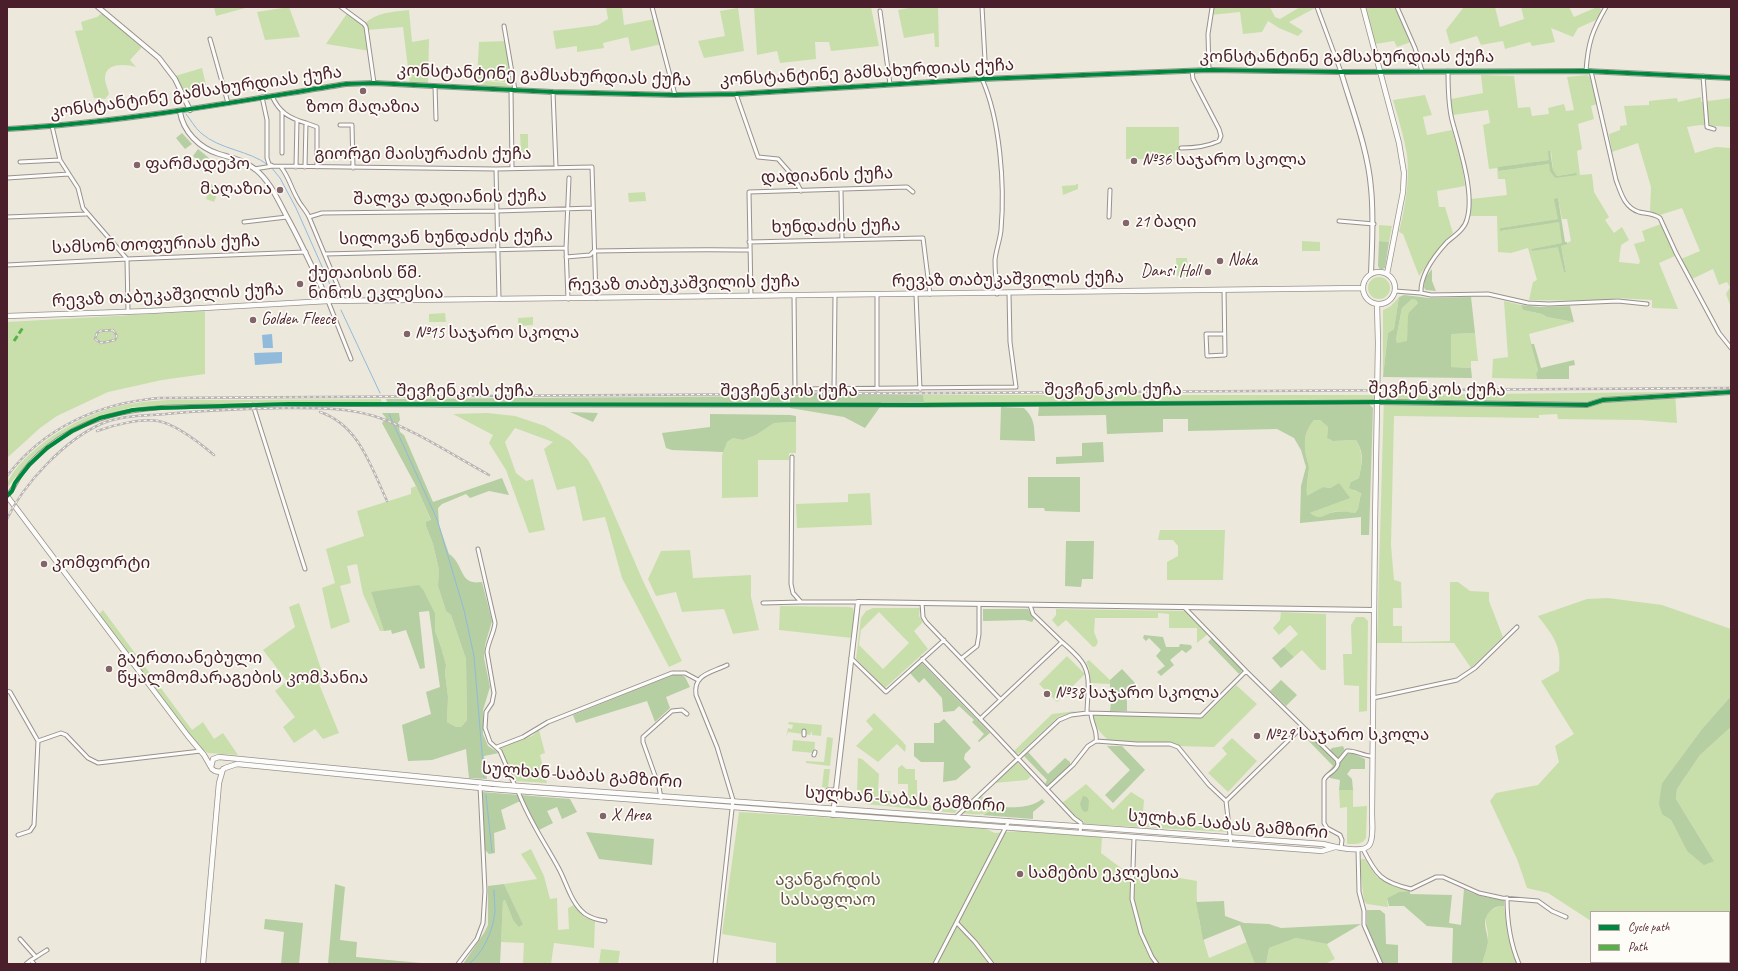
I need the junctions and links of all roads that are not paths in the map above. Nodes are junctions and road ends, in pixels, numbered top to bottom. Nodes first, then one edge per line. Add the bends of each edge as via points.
1 (98, 7) edge
2 (342, 7) edge
3 (652, 7) edge
4 (982, 7) edge
5 (1317, 7) edge
6 (1363, 7) edge
7 (1397, 7) edge
8 (1606, 7) edge
9 (1212, 8) edge
10 (880, 11) dead end
11 (504, 26) dead end
12 (210, 39) dead end
13 (1209, 70) junction
14 (1192, 71) junction
15 (1422, 71) junction
16 (1448, 71) junction
17 (1588, 71) junction
18 (1341, 72) junction
19 (1380, 72) junction
20 (1703, 76) junction
21 (984, 78) junction
22 (1731, 78) edge
23 (374, 83) junction
24 (890, 84) junction
25 (435, 86) junction
26 (513, 90) junction
27 (553, 92) junction
28 (736, 94) junction
29 (675, 95) junction
30 (272, 96) junction
31 (262, 97) junction
32 (228, 103) junction
33 (190, 110) junction
34 (282, 111) junction
35 (180, 112) junction
36 (436, 119) dead end
37 (297, 120) junction
38 (306, 123) junction
39 (340, 125) dead end
40 (52, 126) junction
41 (7, 129) edge
42 (1714, 129) dead end
43 (1181, 148) dead end
44 (282, 153) dead end
45 (60, 160) junction
46 (20, 162) dead end
47 (273, 166) junction
48 (281, 167) junction
49 (296, 167) junction
50 (305, 167) junction
51 (317, 167) junction
52 (556, 167) junction
53 (353, 168) junction
54 (512, 168) junction
55 (254, 169) junction
56 (496, 169) junction
57 (69, 174) junction
58 (7, 178) edge
59 (569, 178) dead end
60 (841, 190) junction
61 (1110, 190) dead end
62 (801, 191) junction
63 (913, 192) dead end
64 (593, 208) junction
65 (568, 209) junction
66 (497, 211) junction
67 (86, 214) junction
68 (7, 217) edge
69 (287, 217) junction
70 (309, 217) junction
71 (1109, 217) dead end
72 (1339, 221) dead end
73 (244, 222) dead end
74 (1374, 224) junction
75 (842, 240) junction
76 (749, 242) junction
77 (566, 248) junction
78 (497, 249) junction
79 (749, 250) junction
80 (594, 251) junction
81 (306, 252) junction
82 (326, 254) junction
83 (566, 257) junction
84 (127, 259) junction
85 (7, 265) edge
86 (1371, 274) junction
87 (1387, 274) junction
88 (1362, 288) junction
89 (1224, 290) junction
90 (1395, 291) junction
91 (1009, 293) junction
92 (1421, 293) junction
93 (997, 294) junction
94 (877, 295) junction
95 (916, 295) junction
96 (930, 295) junction
97 (794, 296) junction
98 (835, 296) junction
99 (751, 297) junction
100 (596, 298) junction
101 (568, 299) junction
102 (498, 300) junction
103 (328, 301) junction
104 (344, 301) junction
105 (1377, 304) junction
106 (1648, 304) dead end
107 (128, 312) junction
108 (7, 316) edge
109 (1224, 334) junction
110 (1731, 348) edge
111 (351, 359) dead end
112 (834, 389) junction
113 (877, 389) junction
114 (920, 389) junction
115 (1731, 392) edge
116 (1377, 402) junction
117 (253, 405) junction
118 (792, 457) dead end
119 (7, 496) edge
120 (478, 549) dead end
121 (305, 569) dead end
122 (801, 602) junction
123 (858, 602) junction
124 (764, 603) dead end
125 (922, 603) junction
126 (979, 604) junction
127 (1030, 605) junction
128 (1184, 607) junction
129 (1374, 610) junction
130 (1517, 627) dead end
131 (944, 640) junction
132 (1062, 642) junction
133 (851, 658) junction
134 (962, 658) junction
135 (922, 659) junction
136 (727, 665) dead end
137 (1246, 671) junction
138 (698, 680) junction
139 (7, 691) edge
140 (1372, 698) junction
141 (1000, 699) junction
142 (1089, 713) junction
143 (687, 714) dead end
144 (980, 719) junction
145 (1302, 727) junction
146 (38, 740) junction
147 (1096, 741) junction
148 (497, 747) junction
149 (203, 753) junction
150 (1372, 756) junction
151 (222, 758) junction
152 (1018, 758) junction
153 (213, 759) junction
154 (1338, 762) junction
155 (212, 769) junction
156 (224, 769) junction
157 (480, 782) junction
158 (219, 783) junction
159 (514, 785) junction
160 (491, 786) junction
161 (480, 788) junction
162 (1047, 789) junction
163 (828, 790) dead end
164 (836, 790) junction
165 (518, 791) junction
166 (661, 796) junction
167 (733, 800) junction
168 (1226, 801) junction
169 (661, 802) junction
170 (732, 807) junction
171 (833, 809) junction
172 (833, 814) junction
173 (955, 816) junction
174 (1009, 820) junction
175 (954, 823) junction
176 (1081, 826) junction
177 (1006, 827) junction
178 (1080, 833) junction
179 (18, 835) dead end
180 (1134, 837) junction
181 (1231, 837) junction
182 (1231, 845) junction
183 (1335, 847) junction
184 (1341, 848) junction
185 (1360, 849) junction
186 (1507, 898) junction
187 (1566, 917) dead end
188 (605, 921) dead end
189 (956, 923) junction
190 (20, 939) dead end
191 (47, 950) dead end
192 (36, 957) junction
193 (32, 960) junction
194 (26, 964) edge
195 (34, 964) edge
196 (203, 964) edge
197 (458, 964) edge
198 (715, 964) edge
199 (935, 964) edge
200 (992, 964) edge
201 (1157, 964) edge
202 (1381, 964) edge
203 (1519, 964) edge

1 - 33 street via 159,58 176,79
2 - 23 street via 366,27
3 - 29 street
4 - 21 street
5 - 18 street
6 - 19 main road
7 - 15 street
8 - 17 street via 1590,39
9 - 13 street via 1208,34
10 - 24 street
11 - 26 street
12 - 32 street
13 - 14 street, კონსტანტინე გამსახურდიას ქუჩა
13 - 18 street, კონსტანტინე გამსახურდიას ქუჩა
14 - 21 street, კონსტანტინე გამსახურდიას ქუჩა
14 - 43 street via 1193,79 1220,129 1221,136 1211,145
15 - 16 street, კონსტანტინე გამსახურდიას ქუჩა
15 - 19 street, კონსტანტინე გამსახურდიას ქუჩა
16 - 17 street, კონსტანტინე გამსახურდიას ქუჩა
16 - 92 street via 1451,112 1467,183 1467,219 1464,226 1437,254 1422,279
17 - 20 street, კონსტანტინე გამსახურდიას ქუჩა
17 - 110 street via 1622,196 1633,209 1660,218 1719,333
18 - 19 street, კონსტანტინე გამსახურდიას ქუჩა
18 - 74 street via 1366,157
19 - 87 main road via 1403,160 1404,173 1403,192
20 - 22 street, კონსტანტინე გამსახურდიას ქუჩა
20 - 42 street via 1707,128
21 - 24 street, კონსტანტინე გამსახურდიას ქუჩა
21 - 93 street via 997,131 1001,186 1001,229 996,260
23 - 25 street, კონსტანტინე გამსახურდიას ქუჩა
23 - 30 street, კონსტანტინე გამსახურდიას ქუჩა via 346,84
24 - 28 street, კონსტანტინე გამსახურდიას ქუჩა
25 - 26 street, კონსტანტინე გამსახურდიას ქუჩა
25 - 36 street
26 - 27 street, კონსტანტინე გამსახურდიას ქუჩა
26 - 54 street
27 - 29 street, კონსტანტინე გამსახურდიას ქუჩა
27 - 52 street
28 - 29 street, კონსტანტინე გამსახურდიას ქუჩა
28 - 62 street via 758,157 778,159 793,176
30 - 31 street, კონსტანტინე გამსახურდიას ქუჩა
30 - 34 street
31 - 32 street, კონსტანტინე გამსახურდიას ქუჩა
31 - 47 street via 267,120 267,158
32 - 33 street, კონსტანტინე გამსახურდიას ქუჩა
33 - 35 street, კონსტანტინე გამსახურდიას ქუჩა
34 - 37 street
34 - 44 street
35 - 40 street, კონსტანტინე გამსახურდიას ქუჩა
35 - 55 street via 181,120 190,136 199,143 217,154 240,160
37 - 38 street
37 - 49 street
38 - 50 street
38 - 51 street via 317,127
39 - 53 street via 352,125
40 - 41 street, კონსტანტინე გამსახურდიას ქუჩა
40 - 45 street
45 - 46 street
45 - 57 street
47 - 48 street, გიორგი მაისურაძის ქუჩა
47 - 55 street, გიორგი მაისურაძის ქუჩა
48 - 49 street, გიორგი მაისურაძის ქუჩა
48 - 70 street
49 - 50 street, გიორგი მაისურაძის ქუჩა
50 - 51 street, გიორგი მაისურაძის ქუჩა
51 - 53 street, გიორგი მაისურაძის ქუჩა
52 - 54 street, გიორგი მაისურაძის ქუჩა
52 - 64 street, გიორგი მაისურაძის ქუჩა via 592,167
53 - 56 street, გიორგი მაისურაძის ქუჩა
54 - 56 street, გიორგი მაისურაძის ქუჩა
55 - 69 street via 266,180
56 - 66 street
57 - 58 street
57 - 67 street via 78,188
59 - 65 street
60 - 62 street, დადიანის ქუჩა
60 - 63 street, დადიანის ქუჩა via 907,187
60 - 75 street
61 - 71 street
62 - 76 street, დადიანის ქუჩა via 749,192
64 - 65 street, შალვა დადიანის ქუჩა
64 - 80 street
65 - 66 street, შალვა დადიანის ქუჩა
65 - 77 street
66 - 70 street, შალვა დადიანის ქუჩა via 322,213
66 - 78 street
67 - 68 street
67 - 84 street
69 - 73 street
69 - 81 street
70 - 82 street
72 - 74 street
74 - 86 street
75 - 76 street, ხუნდაძის ქუჩა
75 - 96 street, ხუნდაძის ქუჩა via 923,238
76 - 79 street, დადიანის ქუჩა
77 - 78 street, სილოვან ხუნდაძის ქუჩა
77 - 83 street, სილოვან ხუნდაძის ქუჩა
78 - 82 street, სილოვან ხუნდაძის ქუჩა
78 - 102 street
79 - 80 street, სილოვან ხუნდაძის ქუჩა
79 - 99 street, დადიანის ქუჩა
80 - 83 street, სილოვან ხუნდაძის ქუჩა via 590,255
80 - 100 street
81 - 84 street, სამსონ თოფურიას ქუჩა
81 - 103 street
82 - 104 street
83 - 101 street
84 - 85 street, სამსონ თოფურიას ქუჩა
84 - 107 street
86 - 87 main road
86 - 88 main road
87 - 90 main road via 1393,281
88 - 89 main road, რევაზ თაბუკაშვილის ქუჩა
88 - 105 main road via 1365,297
89 - 91 main road, რევაზ თაბუკაშვილის ქუჩა
89 - 109 street
90 - 92 street
90 - 105 main road via 1390,300
91 - 93 main road, რევაზ თაბუკაშვილის ქუჩა
91 - 114 street via 1010,342 1016,388
92 - 106 street via 1488,294 1528,303 1618,301
93 - 96 main road, რევაზ თაბუკაშვილის ქუჩა
94 - 95 main road, რევაზ თაბუკაშვილის ქუჩა
94 - 98 main road, რევაზ თაბუკაშვილის ქუჩა
94 - 113 street
95 - 96 main road, რევაზ თაბუკაშვილის ქუჩა
95 - 114 street
97 - 98 main road, რევაზ თაბუკაშვილის ქუჩა
97 - 99 main road, რევაზ თაბუკაშვილის ქუჩა
97 - 112 street via 795,389
98 - 112 street
99 - 100 main road, რევაზ თაბუკაშვილის ქუჩა
100 - 101 main road, რევაზ თაბუკაშვილის ქუჩა
101 - 102 main road, რევაზ თაბუკაშვილის ქუჩა
102 - 104 main road, რევაზ თაბუკაშვილის ქუჩა
103 - 104 main road, რევაზ თაბუკაშვილის ქუჩა
103 - 107 main road, რევაზ თაბუკაშვილის ქუჩა
103 - 111 street
105 - 116 main road
107 - 108 main road, რევაზ თაბუკაშვილის ქუჩა
109 - 109 street via 1206,334 1207,356 1225,355
112 - 113 street
113 - 114 street
115 - 116 street, შევჩენკოს ქუჩა via 1603,400 1587,405
116 - 117 street, შევჩენკოს ქუჩა
116 - 129 main road
117 - 119 street, შევჩენკოს ქუჩა via 133,410 100,418 72,431 47,448 21,474 12,492
117 - 121 street
118 - 122 street via 791,584 793,594
119 - 149 main road via 44,548
120 - 148 street via 495,623 487,652 494,693 492,703 486,712 485,728 490,742
122 - 123 street
122 - 124 street
123 - 125 street
123 - 133 street
125 - 126 street
125 - 131 street via 923,617
126 - 127 street
126 - 134 street via 977,646
127 - 128 street
127 - 132 street via 1033,614
128 - 129 street
128 - 137 street
129 - 140 main road
130 - 140 street via 1475,668 1457,680
131 - 134 street
131 - 135 street
132 - 141 street
132 - 142 street via 1082,661 1087,670
133 - 135 street via 886,692
133 - 164 street
134 - 141 street
135 - 144 street
136 - 138 street
137 - 142 street via 1201,716
137 - 145 street
138 - 148 street via 685,673 672,673 548,722 523,737
138 - 167 street via 695,686 696,695 717,747
139 - 146 street via 10,692
140 - 150 main road
141 - 144 street
142 - 147 street via 1097,736
142 - 152 street via 1071,715 1059,720
143 - 166 street via 682,710 672,711 643,737
144 - 152 street
145 - 154 street
145 - 168 street
146 - 149 street via 61,732 92,761 98,763
146 - 179 street via 34,825 30,831
147 - 162 street via 1088,746 1073,765
147 - 168 street via 1176,745 1209,785
148 - 159 street
149 - 153 main road
149 - 155 main road
150 - 154 street via 1347,751
150 - 185 main road via 1371,838 1370,844
151 - 153 main road
151 - 156 main road via 225,763
151 - 157 main road, სულხან-საბას გამზირი
152 - 162 street
152 - 173 street
153 - 155 main road
154 - 184 street via 1337,769 1324,780 1324,824 1340,835
155 - 156 main road via 217,772
155 - 158 main road
156 - 158 main road
156 - 161 main road, სულხან-საბას გამზირი via 237,764
157 - 160 main road, სულხან-საბას გამზირი
157 - 161 street
158 - 196 main road
159 - 160 main road, სულხან-საბას გამზირი
159 - 165 street
159 - 166 main road, სულხან-საბას გამზირი
160 - 161 main road, სულხან-საბას გამზირი
160 - 165 main road, სულხან-საბას გამზირი
161 - 197 street via 485,891 483,923 477,939
162 - 176 street via 1081,823
163 - 164 street
164 - 171 street
165 - 169 main road, სულხან-საბას გამზირი
165 - 188 street via 524,808 576,903 585,914 595,920
166 - 167 main road, სულხან-საბას გამზირი
166 - 169 street
167 - 170 street
167 - 171 main road, სულხან-საბას გამზირი
168 - 181 street
169 - 170 main road, სულხან-საბას გამზირი
170 - 172 main road, სულხან-საბას გამზირი
170 - 198 street
171 - 172 street
171 - 173 main road, სულხან-საბას გამზირი
172 - 175 main road, სულხან-საბას გამზირი
173 - 174 main road, სულხან-საბას გამზირი
173 - 175 street
174 - 176 main road, სულხან-საბას გამზირი
174 - 177 street
175 - 177 main road, სულხან-საბას გამზირი
176 - 178 street
176 - 181 main road, სულხან-საბას გამზირი
177 - 178 main road, სულხან-საბას გამზირი
177 - 189 street
178 - 180 main road, სულხან-საბას გამზირი
180 - 182 main road, სულხან-საბას გამზირი
180 - 201 street via 1132,899 1141,933
181 - 182 street
181 - 183 main road, სულხან-საბას გამზირი
182 - 183 main road, სულხან-საბას გამზირი via 1322,851
183 - 184 main road
184 - 185 main road
185 - 186 street via 1378,875 1400,887 1411,889 1436,876 1479,893
185 - 202 street via 1359,892 1364,911 1364,925
186 - 187 street via 1538,901
186 - 203 street via 1511,938
189 - 199 street
189 - 200 street
190 - 192 street
191 - 192 street
192 - 193 street
193 - 194 street
193 - 195 street

